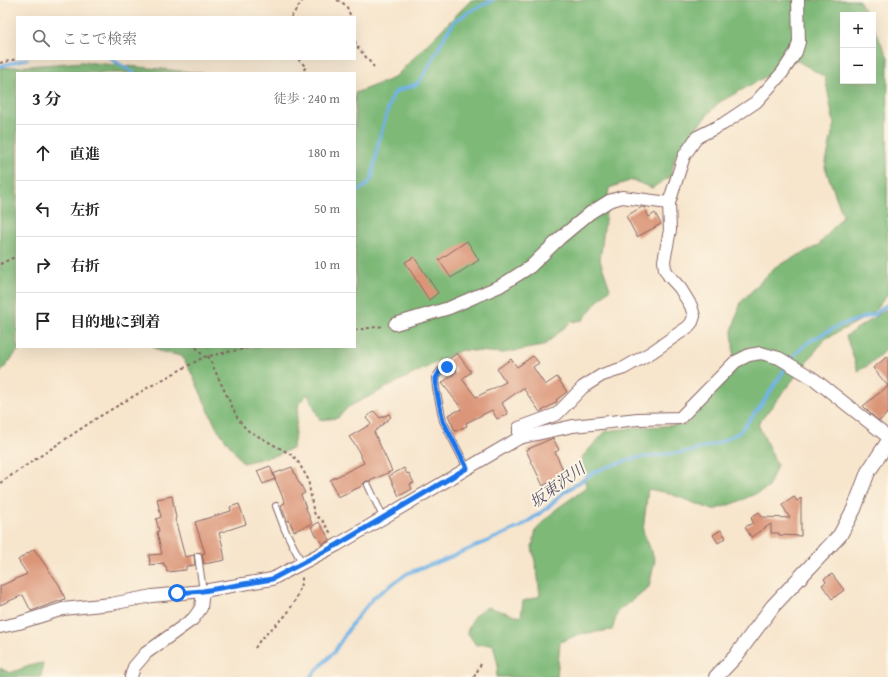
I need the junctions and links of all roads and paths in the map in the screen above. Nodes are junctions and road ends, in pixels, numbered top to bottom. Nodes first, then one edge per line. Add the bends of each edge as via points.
1 (303, 0) edge
2 (337, 0) edge
3 (798, 0) edge
4 (292, 16) edge
5 (351, 16) edge
6 (356, 45) edge
7 (16, 59) edge
8 (299, 60) edge
9 (0, 63) edge
10 (374, 67) dead end
11 (302, 72) edge
12 (669, 203) junction
13 (16, 256) edge
14 (0, 264) edge
15 (395, 324) joint
16 (356, 330) edge
17 (197, 348) edge
18 (247, 348) edge
19 (208, 356) junction
20 (204, 357) junction
21 (447, 367) dead end
22 (888, 437) edge
23 (519, 438) junction
24 (888, 442) edge
25 (467, 468) junction
26 (0, 483) edge
27 (368, 485) dead end
28 (276, 506) dead end
29 (383, 517) junction
30 (337, 545) junction
31 (198, 556) dead end
32 (302, 563) junction
33 (203, 591) junction
34 (0, 627) edge
35 (255, 648) dead end
36 (481, 664) dead end
37 (131, 677) edge
38 (474, 677) edge
39 (716, 677) edge

1 - 4 path
2 - 5 path via 346,6
3 - 12 street via 799,42 796,52 782,73 756,102 723,124 697,137 684,156
6 - 10 path
7 - 9 path
8 - 11 path via 306,67
12 - 15 street via 622,197 609,200 560,238 530,267 500,286 449,308
12 - 23 street via 670,230 665,269 691,306 694,316 692,322 652,352 624,368 602,375 584,387 557,414 519,428
13 - 14 path
15 - 16 path
17 - 20 path
18 - 19 path
19 - 20 path
19 - 30 path via 238,419 247,430 297,460 308,479 315,515 322,520
20 - 26 path via 97,418
21 - 25 lane via 440,371 436,378 436,388 443,421
22 - 23 street via 814,379 779,358 761,353 749,355 735,362 680,418 638,419 573,426
23 - 25 street
24 - 39 street via 868,472 854,509 840,535 773,606 735,657
25 - 29 street
27 - 29 lane
28 - 32 lane
29 - 30 street
30 - 32 street
31 - 33 lane
32 - 33 street via 272,579
32 - 35 path via 302,581 296,599 287,614
33 - 34 street via 63,609 19,624
33 - 37 street via 201,608 193,619 146,653 134,667
36 - 38 path

